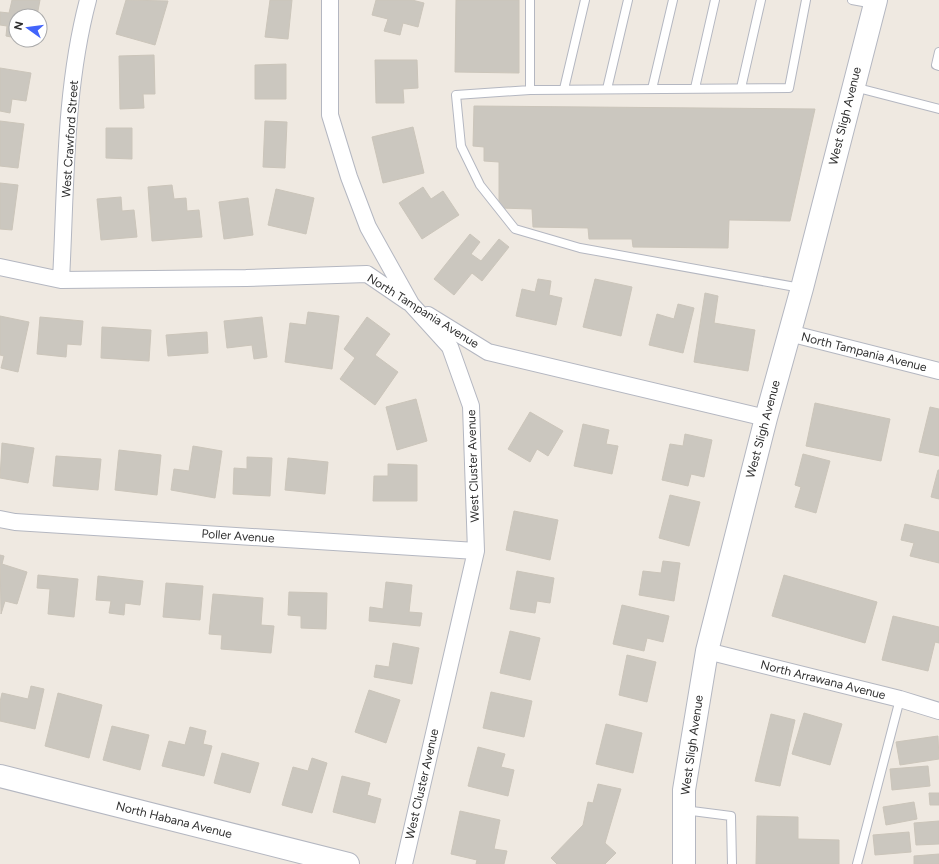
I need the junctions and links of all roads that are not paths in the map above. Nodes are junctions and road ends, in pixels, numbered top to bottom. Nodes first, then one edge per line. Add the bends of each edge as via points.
1 (88, 0) edge
2 (330, 0) edge
3 (530, 0) edge
4 (535, 0) edge
5 (585, 0) edge
6 (628, 0) edge
7 (673, 0) edge
8 (715, 0) edge
9 (761, 0) edge
10 (806, 0) edge
11 (852, 0) edge
12 (875, 2) edge
13 (530, 19) junction
14 (939, 52) edge
15 (939, 66) edge
16 (853, 87) junction
17 (695, 88) junction
18 (741, 88) junction
19 (564, 89) junction
20 (607, 89) junction
21 (652, 89) junction
22 (530, 90) junction
23 (939, 109) edge
24 (0, 267) edge
25 (61, 280) junction
26 (802, 288) junction
27 (411, 304) junction
28 (789, 333) junction
29 (939, 371) edge
30 (766, 418) junction
31 (0, 519) edge
32 (476, 551) junction
33 (707, 651) junction
34 (900, 699) junction
35 (939, 711) edge
36 (0, 776) edge
37 (684, 810) junction
38 (348, 864) edge
39 (404, 864) edge
40 (684, 864) edge
41 (732, 864) edge
42 (858, 864) edge

1 - 25 street, West Crawford Street via 81,28 69,115
2 - 27 street, West Cluster Avenue via 330,115 368,227
3 - 13 lane
4 - 13 lane
5 - 19 lane
6 - 20 lane
7 - 21 lane
8 - 17 lane
9 - 18 lane
10 - 18 lane via 789,88
11 - 12 lane
12 - 16 main road, West Sligh Avenue
13 - 22 lane
14 - 15 lane via 936,65
16 - 23 lane
16 - 26 main road, West Sligh Avenue
17 - 18 lane
17 - 21 lane
19 - 20 lane
19 - 22 lane
20 - 21 lane
22 - 26 lane via 456,95 461,146 480,185 515,229 580,248
24 - 25 street, North Tampania Avenue
25 - 27 street, North Tampania Avenue via 367,274
26 - 28 main road, West Sligh Avenue
27 - 30 street, North Tampania Avenue via 488,352
27 - 32 street, West Cluster Avenue via 450,347 471,406
28 - 29 street, North Tampania Avenue
28 - 30 main road, West Sligh Avenue
30 - 33 main road, West Sligh Avenue
31 - 32 street, Poller Avenue
32 - 39 street, West Cluster Avenue
33 - 34 street, North Arrawana Avenue
33 - 37 main road, West Sligh Avenue via 684,790
34 - 35 street, North Arrawana Avenue
34 - 42 lane
36 - 38 main road, North Habana Avenue
37 - 40 main road, West Sligh Avenue
37 - 41 lane via 731,816

